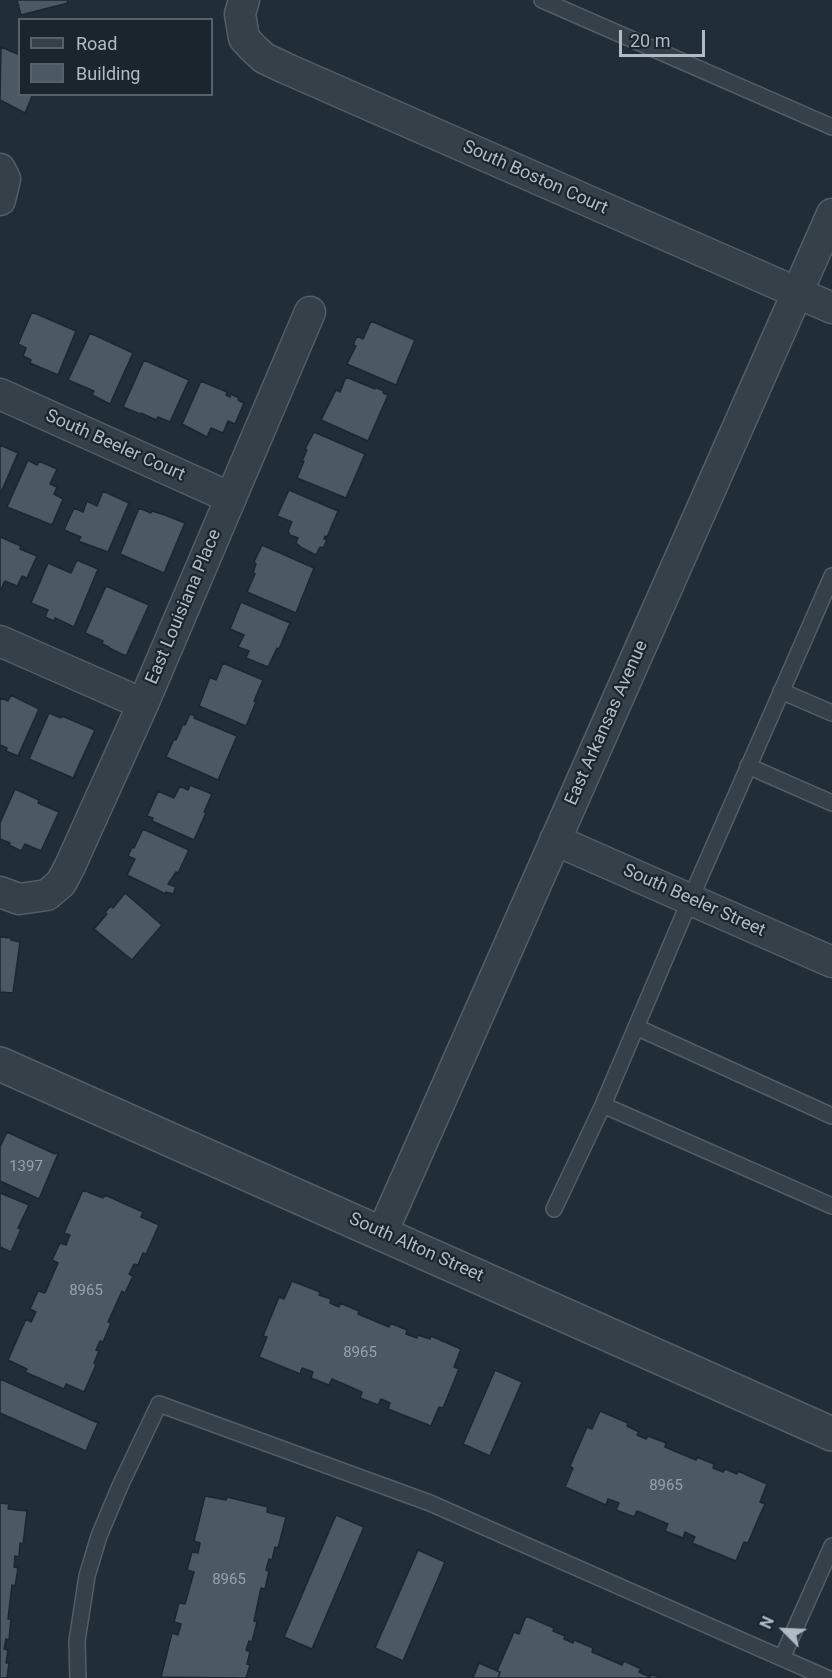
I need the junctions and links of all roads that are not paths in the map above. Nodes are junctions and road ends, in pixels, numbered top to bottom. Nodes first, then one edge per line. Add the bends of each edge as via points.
1 (244, 0) edge
2 (542, 0) edge
3 (832, 127) edge
4 (0, 169) edge
5 (0, 200) edge
6 (832, 214) edge
7 (797, 292) junction
8 (832, 308) edge
9 (310, 312) dead end
10 (0, 394) edge
11 (231, 498) junction
12 (832, 576) edge
13 (0, 641) edge
14 (781, 691) junction
15 (144, 704) junction
16 (832, 713) edge
17 (748, 766) junction
18 (832, 803) edge
19 (555, 840) junction
20 (0, 892) edge
21 (690, 900) junction
22 (832, 962) edge
23 (636, 1027) junction
24 (0, 1064) edge
25 (603, 1105) junction
26 (832, 1116) edge
27 (832, 1206) edge
28 (554, 1209) dead end
29 (382, 1233) junction
30 (832, 1434) edge
31 (832, 1546) edge
32 (782, 1658) junction
33 (78, 1678) edge
34 (827, 1678) edge

1 - 7 street, South Boston Court via 240,14 244,38 264,58
2 - 3 lane
4 - 5 street via 5,179
6 - 7 street, East Arkansas Avenue
7 - 8 street, South Boston Court
7 - 19 street, East Arkansas Avenue
9 - 11 street, East Louisiana Place
10 - 11 street, South Beeler Court
11 - 15 street, East Louisiana Place
12 - 14 lane
13 - 15 street
14 - 16 lane
14 - 17 lane
15 - 20 street, East Louisiana Place via 60,884 47,895 19,899
17 - 18 lane
17 - 21 lane
19 - 21 street, South Beeler Street
19 - 29 street, East Arkansas Avenue
21 - 22 street, South Beeler Street
21 - 23 lane
23 - 25 lane
23 - 26 lane
24 - 29 street, South Alton Street
25 - 27 lane
25 - 28 lane
29 - 30 street, South Alton Street
31 - 32 lane
32 - 33 lane via 430,1503 159,1404 99,1536 87,1576 77,1641
32 - 34 lane

